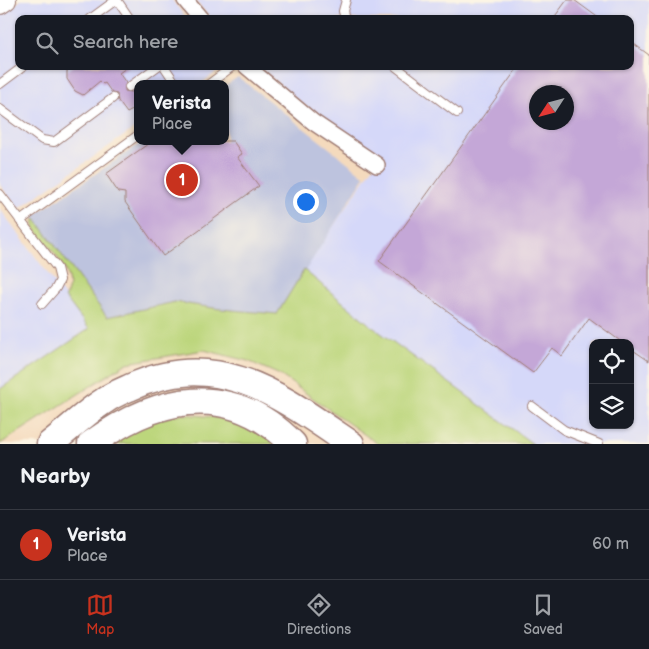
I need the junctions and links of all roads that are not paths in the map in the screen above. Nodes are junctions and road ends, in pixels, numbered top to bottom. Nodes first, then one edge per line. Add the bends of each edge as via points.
1 (6, 0) edge
2 (116, 0) edge
3 (185, 0) edge
4 (346, 0) edge
5 (0, 4) edge
6 (95, 15) edge
7 (127, 15) edge
8 (198, 15) edge
9 (344, 15) edge
10 (19, 70) edge
11 (152, 70) edge
12 (228, 70) edge
13 (251, 70) edge
14 (401, 70) edge
15 (139, 80) edge
16 (214, 80) edge
17 (134, 83) edge
18 (0, 84) edge
19 (129, 87) dead end
20 (114, 98) dead end
21 (0, 109) edge
22 (457, 113) dead end
23 (134, 138) edge
24 (377, 164) dead end
25 (0, 194) edge
26 (20, 221) junction
27 (42, 304) dead end
28 (532, 406) dead end
29 (50, 444) edge
30 (91, 444) edge
31 (293, 444) edge
32 (351, 444) edge
33 (599, 444) edge

1 - 5 street
2 - 6 lane
2 - 7 lane
3 - 8 street
4 - 9 lane
10 - 18 lane
11 - 15 lane
12 - 16 lane
13 - 24 street via 313,122
14 - 22 lane
17 - 19 lane
20 - 21 lane via 54,142 42,140
23 - 26 lane
25 - 26 lane
26 - 27 lane via 57,268 60,280
28 - 33 lane via 564,430
29 - 32 highway via 104,400 143,382 181,372 208,372 244,380 271,391
30 - 31 highway via 137,416 192,400 209,401 247,412 282,433

